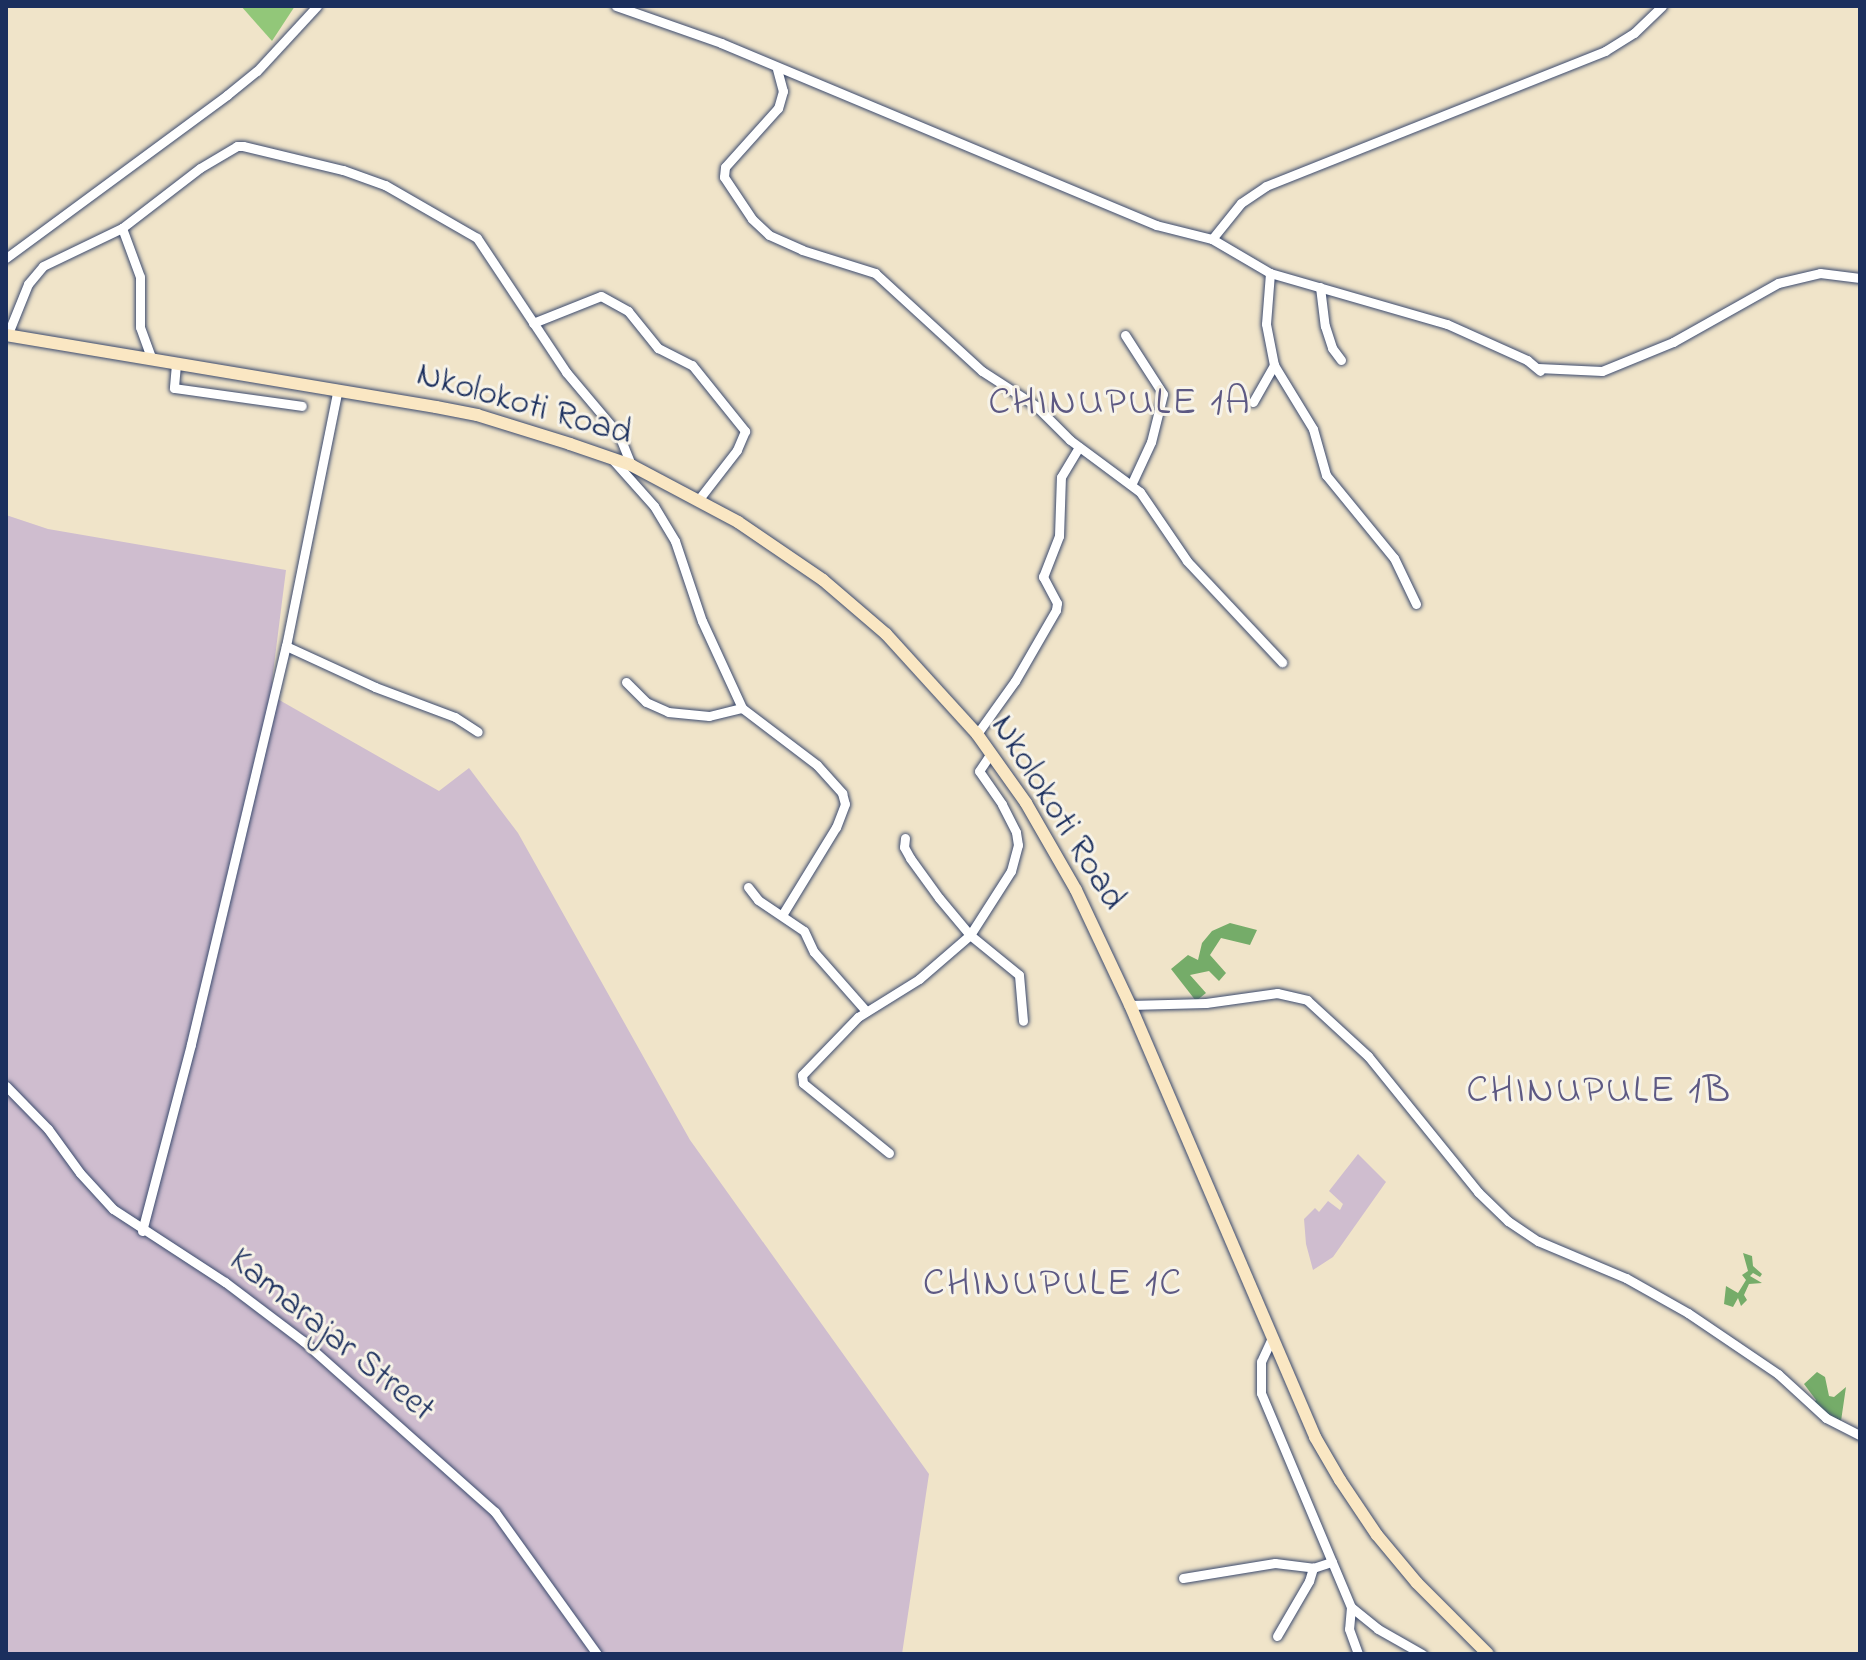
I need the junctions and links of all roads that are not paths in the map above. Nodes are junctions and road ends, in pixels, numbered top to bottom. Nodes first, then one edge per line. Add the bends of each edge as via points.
1 (317, 6) edge
2 (616, 6) edge
3 (1662, 6) edge
4 (777, 69) junction
5 (122, 228) junction
6 (1212, 239) junction
7 (6, 258) edge
8 (1270, 273) junction
9 (1860, 278) edge
10 (1320, 287) junction
11 (533, 323) junction
12 (1125, 335) dead end
13 (6, 336) edge
14 (152, 360) junction
15 (1341, 360) dead end
16 (176, 364) junction
17 (1274, 365) junction
18 (338, 389) junction
19 (1253, 402) dead end
20 (302, 406) dead end
21 (1079, 447) junction
22 (611, 458) junction
23 (631, 465) junction
24 (1131, 485) junction
25 (699, 499) junction
26 (1416, 604) dead end
27 (286, 646) junction
28 (1282, 662) dead end
29 (626, 682) dead end
30 (742, 708) junction
31 (478, 732) dead end
32 (977, 734) junction
33 (991, 753) junction
34 (905, 838) dead end
35 (748, 887) dead end
36 (782, 915) junction
37 (970, 935) junction
38 (1130, 1005) junction
39 (866, 1011) junction
40 (1023, 1021) dead end
41 (6, 1086) edge
42 (889, 1153) dead end
43 (142, 1231) junction
44 (1272, 1338) junction
45 (1859, 1433) edge
46 (1332, 1562) junction
47 (1313, 1568) junction
48 (1183, 1578) dead end
49 (1351, 1607) junction
50 (1277, 1636) dead end
51 (597, 1654) edge
52 (1358, 1654) edge
53 (1422, 1654) edge
54 (1488, 1654) edge

1 - 7 street via 237,87
2 - 4 street
3 - 6 street via 1605,51 1266,186 1241,203
4 - 6 street via 1156,225
4 - 21 street via 783,91 778,108 725,167 724,177 752,219 769,235 802,250 875,273 982,371 1036,406
5 - 11 street via 200,168 243,146 367,178 463,227 477,238
5 - 13 street via 35,273
5 - 14 street via 140,277 140,327
6 - 8 street
8 - 10 street
8 - 17 street via 1265,312
9 - 10 street via 1820,273 1778,283 1673,342 1602,371 1539,369 1447,324
10 - 15 street via 1325,326
11 - 23 street via 619,435
11 - 25 street via 601,296 622,305 658,348 692,365 745,431 737,450
12 - 24 street via 1163,394 1151,442
13 - 14 main road, Nkolokoti Road
14 - 16 main road, Nkolokoti Road
16 - 18 main road, Nkolokoti Road
16 - 20 street via 174,388
17 - 19 street
17 - 26 street via 1313,429 1326,475 1394,558
18 - 22 main road, Nkolokoti Road via 477,415
18 - 27 street
21 - 24 street
21 - 32 street via 1061,477 1059,536 1043,577 1056,610
22 - 23 main road, Nkolokoti Road
22 - 30 street via 654,506 675,541 702,621
23 - 25 main road, Nkolokoti Road
24 - 28 street via 1206,583
25 - 32 main road, Nkolokoti Road via 823,580 886,634
27 - 31 street via 455,717
27 - 43 street
29 - 30 street via 646,702 668,712 709,716
30 - 36 street via 817,765 845,804 824,850
32 - 33 main road, Nkolokoti Road
33 - 37 street via 980,774 1010,817 1018,845 1011,871
33 - 38 main road, Nkolokoti Road via 1062,864
34 - 37 street via 910,858
35 - 36 street
36 - 39 street via 804,931 814,952
37 - 39 street via 919,979
37 - 40 street via 1019,975
38 - 44 main road, Nkolokoti Road
38 - 45 street via 1206,1003 1277,993 1307,1000 1368,1056 1478,1192 1508,1221 1538,1241 1626,1278 1688,1313 1778,1374 1826,1418
39 - 42 street via 801,1080
41 - 43 street, Kamarajar Street via 113,1209
43 - 51 street, Kamarajar Street via 225,1282 303,1341 495,1512
44 - 46 street via 1261,1362 1261,1393
44 - 54 main road, Nkolokoti Road via 1315,1437 1377,1535
46 - 47 street
46 - 49 street
47 - 48 street via 1275,1563
47 - 50 street
49 - 52 street via 1349,1629
49 - 53 street

